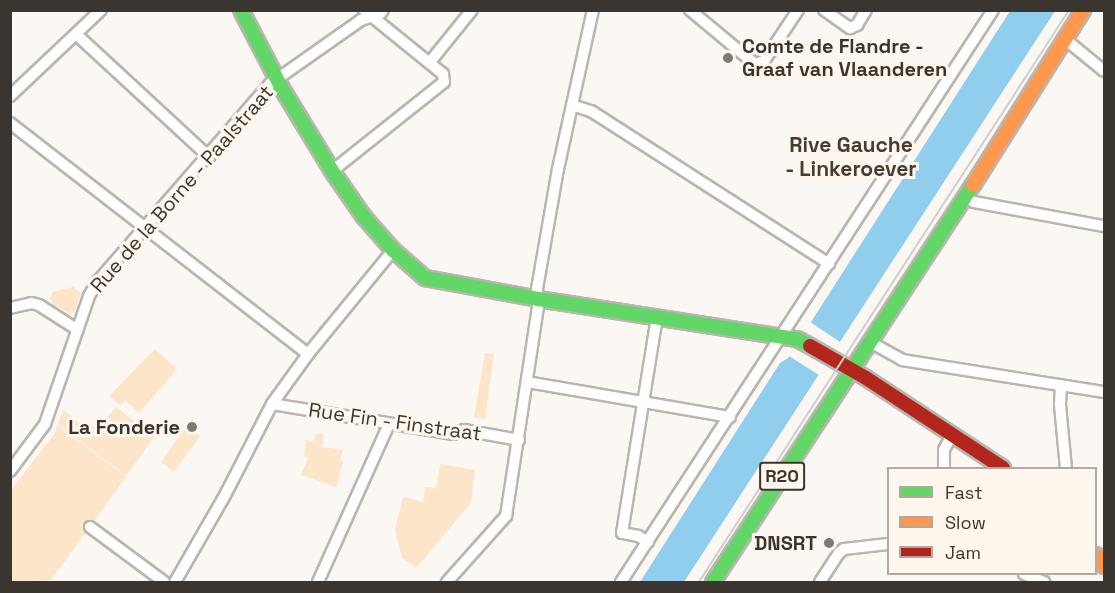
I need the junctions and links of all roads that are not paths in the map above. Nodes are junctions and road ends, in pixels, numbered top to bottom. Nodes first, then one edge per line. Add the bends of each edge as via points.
1 (100, 10) edge
2 (242, 10) edge
3 (382, 10) edge
4 (472, 10) edge
5 (593, 10) edge
6 (690, 10) edge
7 (798, 10) edge
8 (824, 10) edge
9 (866, 10) edge
10 (993, 10) edge
11 (1076, 13) edge
12 (367, 14) edge
13 (77, 35) junction
14 (1065, 39) junction
15 (430, 62) junction
16 (1104, 71) edge
17 (277, 79) junction
18 (10, 96) edge
19 (572, 105) junction
20 (10, 123) edge
21 (209, 157) junction
22 (332, 171) junction
23 (965, 197) junction
24 (1104, 226) edge
25 (145, 228) junction
26 (393, 250) junction
27 (829, 264) junction
28 (538, 299) junction
29 (10, 308) edge
30 (657, 317) junction
31 (78, 330) junction
32 (782, 336) junction
33 (870, 342) junction
34 (308, 354) junction
35 (851, 370) junction
36 (527, 382) junction
37 (1061, 385) junction
38 (1104, 392) edge
39 (643, 402) junction
40 (272, 404) junction
41 (730, 417) junction
42 (389, 424) junction
43 (952, 434) junction
44 (519, 440) junction
45 (944, 467) edge
46 (1002, 467) edge
47 (1066, 467) edge
48 (10, 471) edge
49 (90, 527) dead end
50 (648, 542) junction
51 (887, 544) edge
52 (1028, 575) edge
53 (164, 582) edge
54 (175, 582) edge
55 (318, 582) edge
56 (447, 582) edge
57 (621, 582) edge
58 (713, 582) edge
59 (819, 582) edge
60 (1044, 582) edge

1 - 13 street
2 - 17 street
3 - 12 street, Rue de la Borne - Paalstraat
4 - 15 street
5 - 19 street
6 - 7 street via 755,64 764,61
8 - 9 street via 850,28 857,25
10 - 27 street
11 - 14 street, R20
12 - 15 street
12 - 17 street, Rue de la Borne - Paalstraat
13 - 18 street
13 - 21 street
14 - 16 street
14 - 23 street, R20
15 - 22 street via 445,78 438,90
17 - 21 street, Rue de la Borne - Paalstraat
17 - 22 street
19 - 27 street via 591,111
19 - 28 street
20 - 25 street
21 - 25 street, Rue de la Borne - Paalstraat
22 - 26 street
23 - 24 street via 974,202
23 - 33 street, R20
25 - 31 street, Rue de la Borne - Paalstraat via 93,289
25 - 34 street
26 - 28 street via 425,278
26 - 34 street
27 - 32 street
28 - 30 street
28 - 36 street
29 - 31 street via 39,304
30 - 32 street
30 - 39 street
31 - 48 street, Rue de la Borne - Paalstraat via 45,424
32 - 35 street via 799,340
32 - 41 street
33 - 35 street, R20
33 - 37 street via 902,360
34 - 40 street
35 - 43 street
35 - 58 street, R20
36 - 39 street
36 - 44 street
37 - 38 street
37 - 47 street
39 - 41 street
39 - 50 street via 622,533
40 - 42 street, Rue Fin - Finstraat
40 - 54 street
41 - 50 street
42 - 44 street, Rue Fin - Finstraat via 454,434 464,430
42 - 55 street
43 - 45 street via 944,450
43 - 46 street
44 - 56 street via 506,516
49 - 53 street
50 - 57 street
51 - 59 street via 852,546 838,553
52 - 60 street

